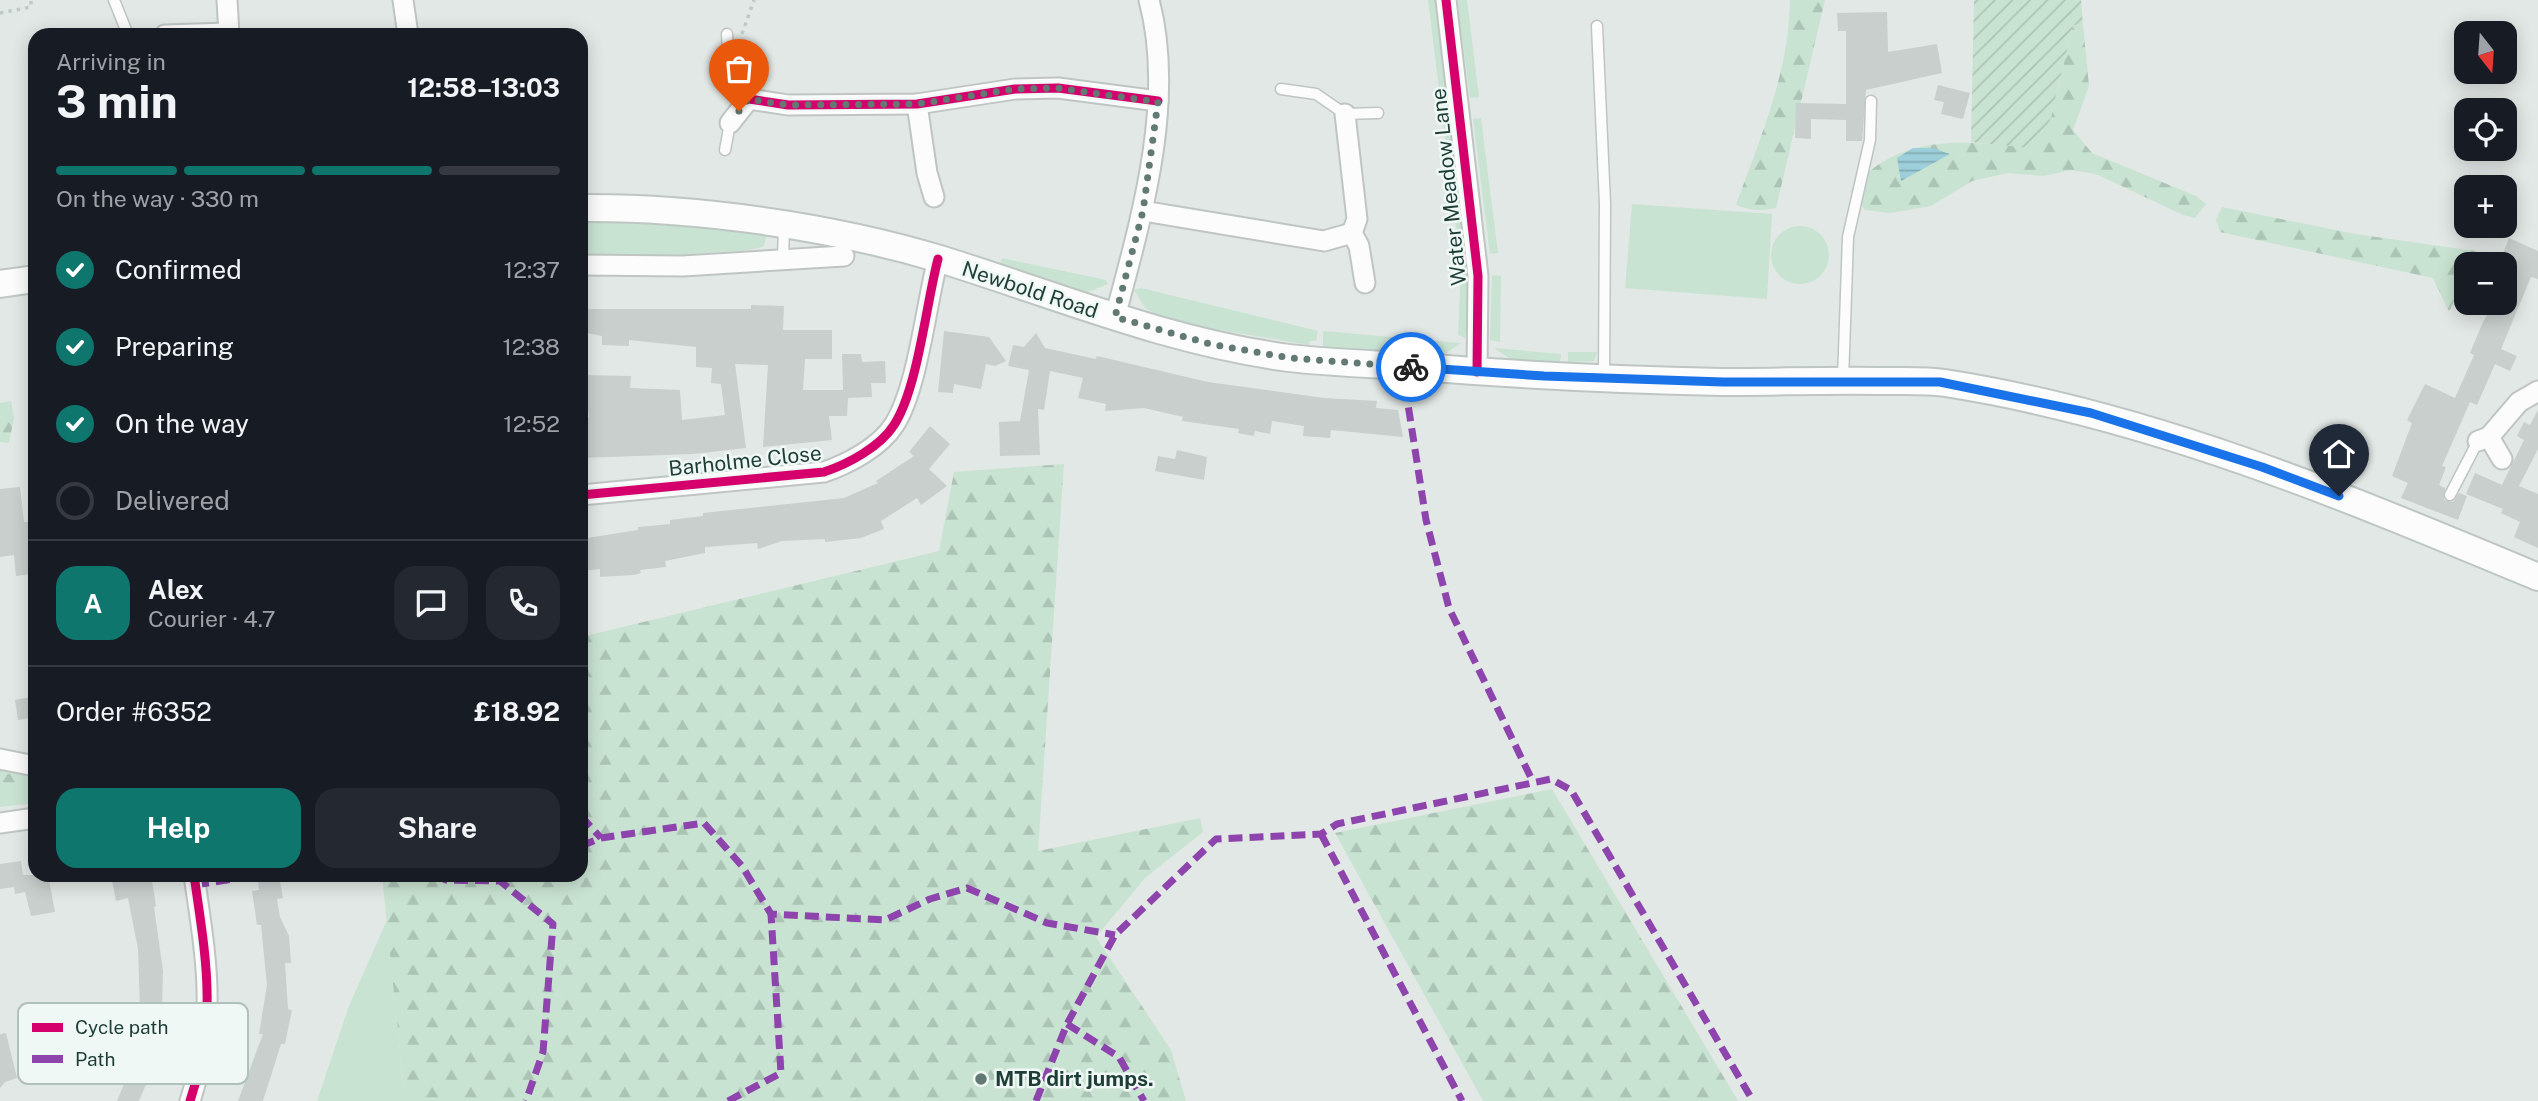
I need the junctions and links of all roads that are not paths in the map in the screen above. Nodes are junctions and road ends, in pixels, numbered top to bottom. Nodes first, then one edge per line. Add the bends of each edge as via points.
1 (114, 0) edge
2 (227, 0) edge
3 (403, 0) edge
4 (1149, 0) edge
5 (1446, 0) edge
6 (1597, 26) dead end
7 (125, 28) edge
8 (229, 28) edge
9 (407, 28) edge
10 (727, 34) dead end
11 (729, 70) joint
12 (1281, 89) dead end
13 (748, 99) junction
14 (1871, 101) dead end
15 (1158, 102) junction
16 (917, 104) junction
17 (1378, 113) dead end
18 (1345, 114) junction
19 (730, 123) joint
20 (725, 150) dead end
21 (934, 197) dead end
22 (588, 208) edge
23 (1143, 211) junction
24 (784, 226) junction
25 (1352, 233) junction
26 (844, 256) dead end
27 (783, 258) junction
28 (938, 259) junction
29 (588, 265) edge
30 (28, 280) edge
31 (1365, 283) dead end
32 (0, 284) edge
33 (1115, 317) junction
34 (1477, 372) junction
35 (1604, 378) junction
36 (1843, 380) junction
37 (2538, 391) edge
38 (2484, 439) junction
39 (2502, 459) dead end
40 (588, 494) edge
41 (2450, 495) dead end
42 (2538, 577) edge
43 (0, 759) edge
44 (28, 765) edge
45 (28, 819) edge
46 (0, 823) edge
47 (195, 882) edge
48 (208, 1003) edge
49 (196, 1084) edge
50 (190, 1101) edge

1 - 7 lane
2 - 8 street
3 - 9 street
4 - 15 street via 1159,60
5 - 34 street, Water Meadow Lane via 1478,276
6 - 35 lane via 1605,204
10 - 11 lane
11 - 13 street via 735,88
12 - 18 lane via 1316,94
13 - 16 street via 788,105
13 - 19 street
14 - 36 lane via 1870,140 1848,237
15 - 16 street via 1047,88
15 - 23 street
16 - 21 street
17 - 18 lane
18 - 25 street via 1357,219
19 - 20 lane
22 - 24 main road, Newbold Road via 689,213
23 - 25 street via 1324,241
23 - 33 street
24 - 27 lane
24 - 28 main road, Newbold Road
25 - 31 street via 1359,246
26 - 27 street
27 - 29 street via 683,266
28 - 33 main road, Newbold Road
28 - 40 street, Barholme Close via 907,397 894,426 871,448 824,472
30 - 32 main road
33 - 34 main road, Newbold Road via 1210,344 1290,358
34 - 35 main road, Newbold Road
35 - 36 main road, Newbold Road
36 - 42 main road, Newbold Road via 1940,382 2091,413 2262,467
37 - 38 street via 2519,402
38 - 39 street
38 - 41 lane
43 - 44 street
45 - 46 street
47 - 48 street
49 - 50 street

